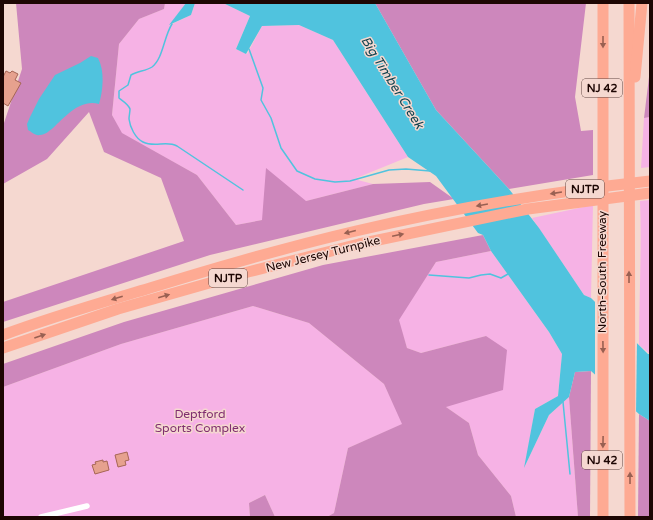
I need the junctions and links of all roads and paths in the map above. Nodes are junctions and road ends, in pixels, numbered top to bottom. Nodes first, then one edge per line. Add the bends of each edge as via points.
1 (603, 3) edge
2 (628, 3) edge
3 (642, 3) edge
4 (629, 146) junction
5 (650, 181) edge
6 (650, 193) edge
7 (3, 335) edge
8 (3, 348) edge
9 (87, 506) dead end
10 (41, 517) edge
11 (603, 517) edge
12 (630, 517) edge

1 -> 11 highway, North-South Freeway / NJ 42
2 - 4 highway, NJ 42
3 - 4 highway
12 -> 4 highway, NJ 42
5 -> 7 highway, New Jersey Turnpike / NJTP via 443,212 356,231 215,268
8 -> 6 highway, New Jersey Turnpike / NJTP via 118,310 248,272 359,244 528,209
9 - 10 street

